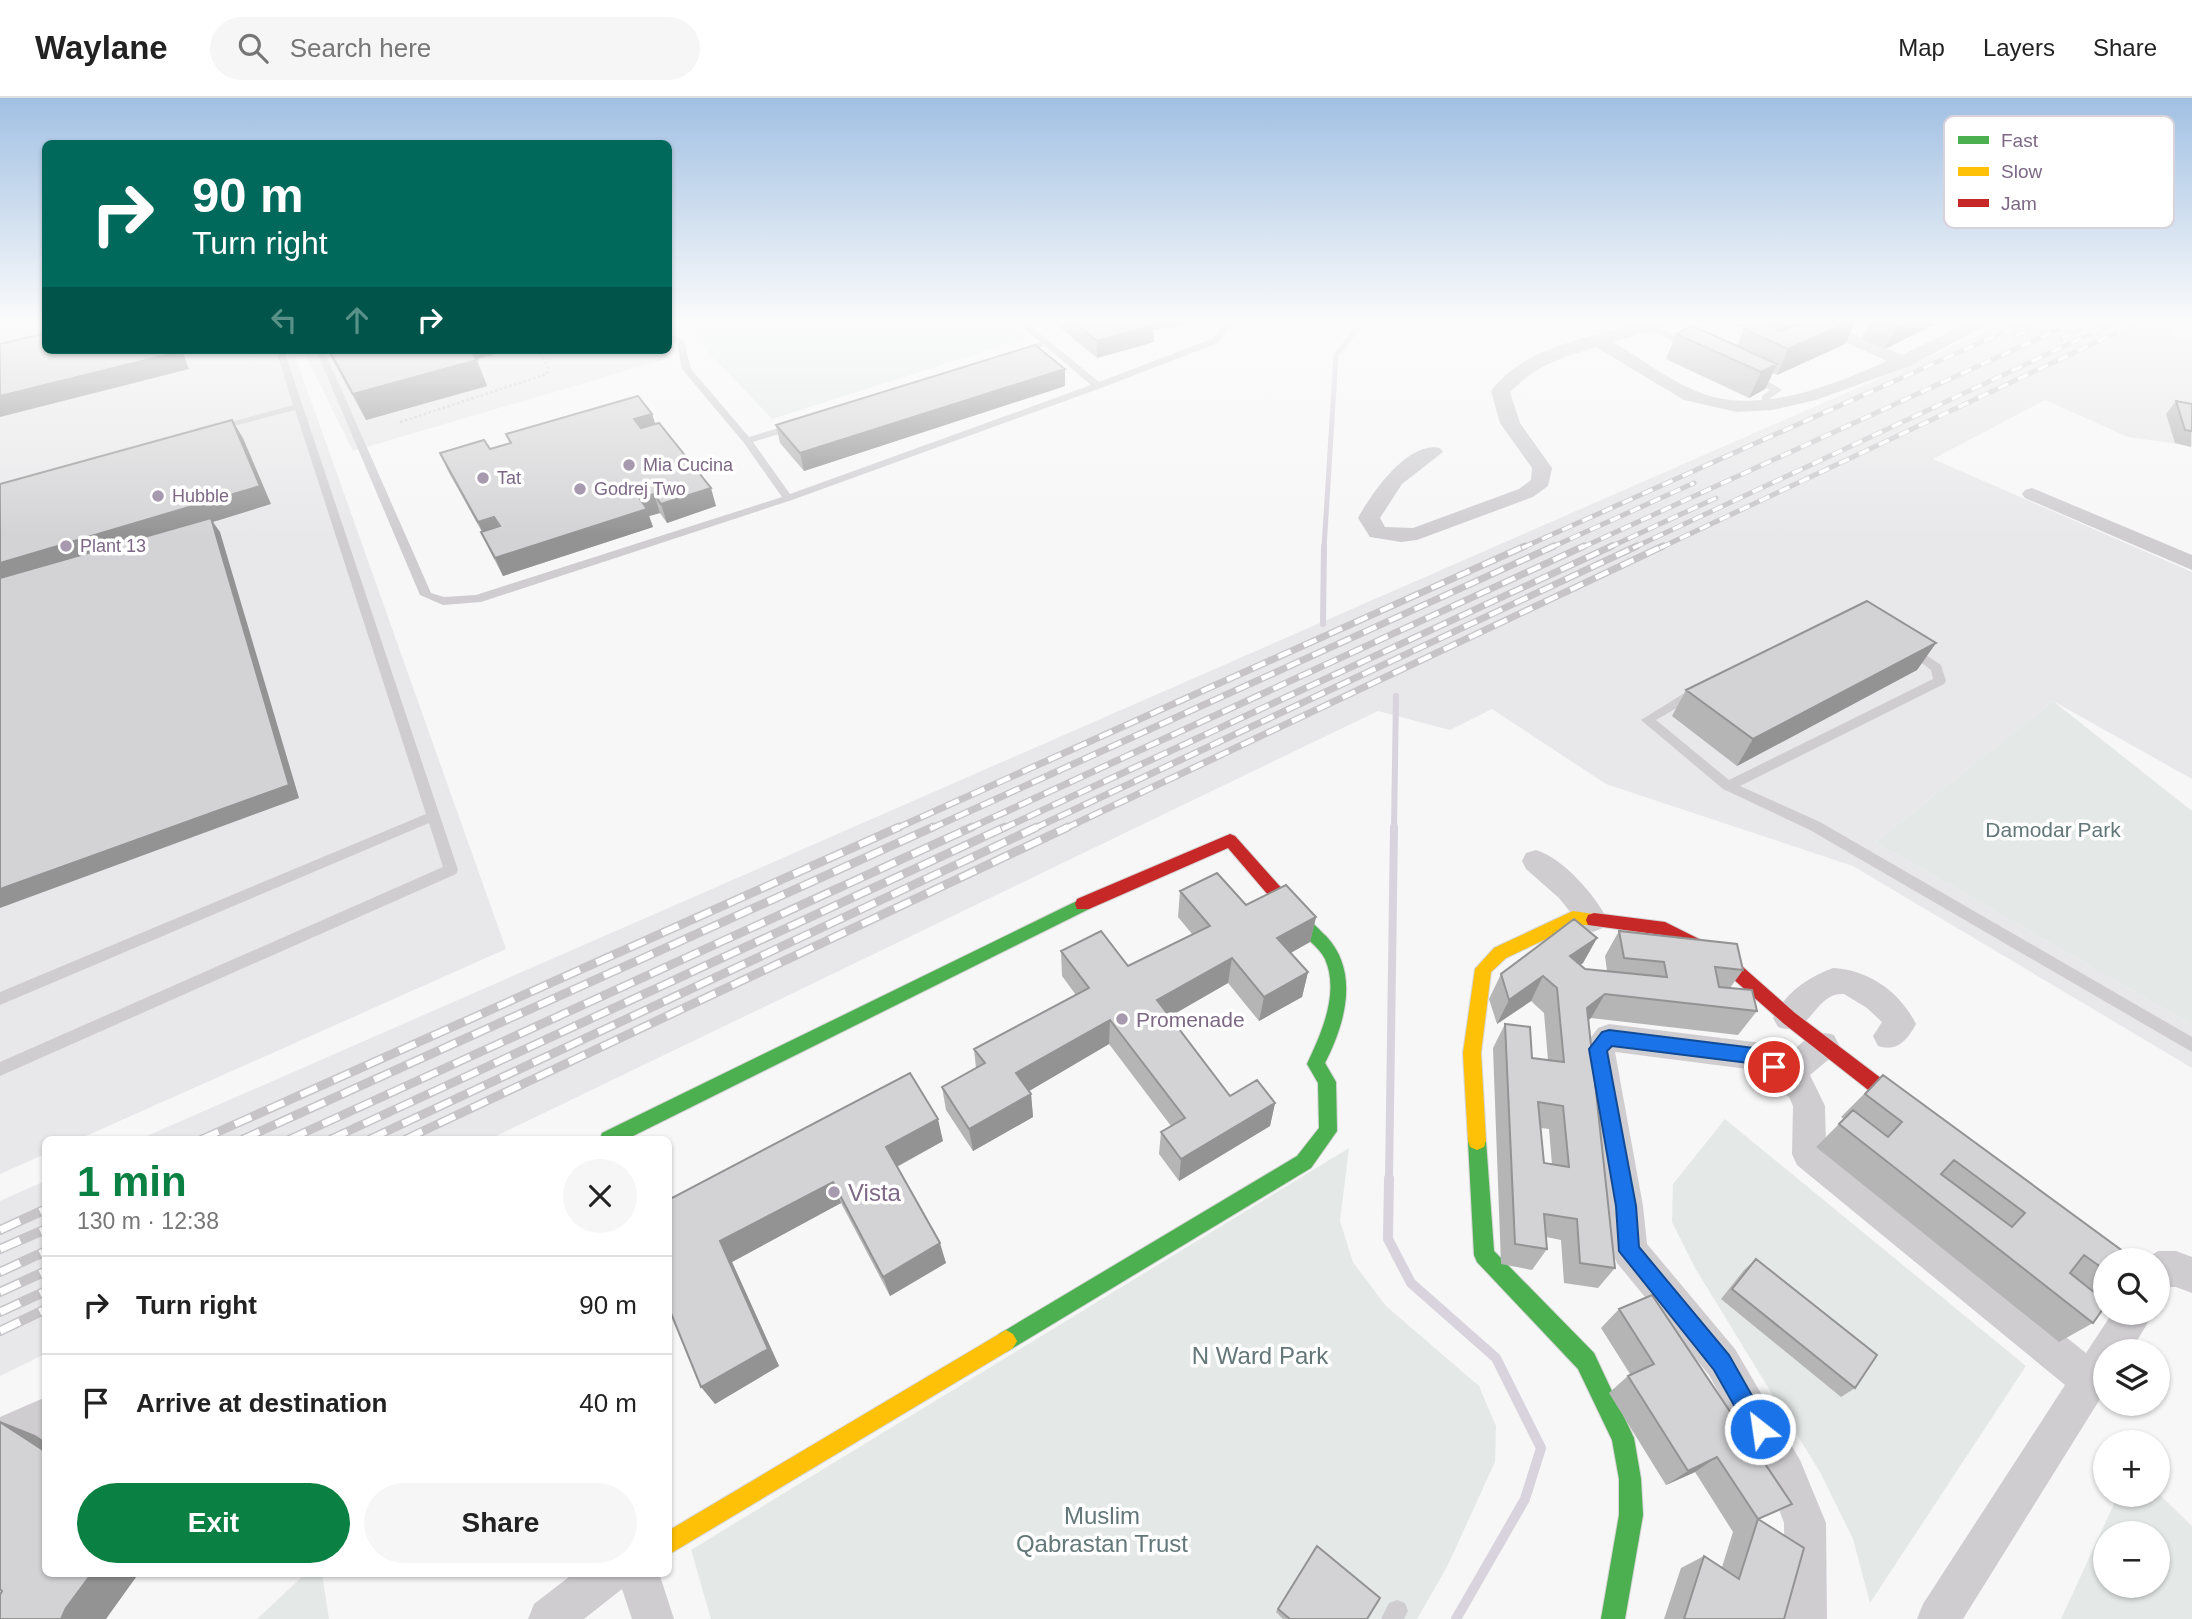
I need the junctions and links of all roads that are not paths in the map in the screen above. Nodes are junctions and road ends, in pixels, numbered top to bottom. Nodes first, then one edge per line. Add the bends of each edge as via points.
1 (295, 394) edge
2 (339, 394) edge
3 (708, 394) edge
4 (1076, 394) edge
5 (1500, 394) edge
6 (1686, 394) edge
7 (1771, 394) edge
8 (1818, 394) edge
9 (1765, 398) edge
10 (299, 406) junction
11 (809, 422) edge
12 (208, 430) edge
13 (747, 441) junction
14 (1433, 452) dead end
15 (2032, 494) dead end
16 (788, 498) junction
17 (2192, 563) edge
18 (1892, 638) edge
19 (1707, 685) edge
20 (1728, 786) junction
21 (433, 816) junction
22 (1536, 861) dead end
23 (1593, 920) junction
24 (0, 999) edge
25 (1788, 1018) junction
26 (1889, 1036) dead end
27 (1823, 1045) junction
28 (2192, 1045) edge
29 (0, 1069) edge
30 (1787, 1076) junction
31 (1934, 1130) edge
32 (615, 1136) edge
33 (2093, 1357) edge
34 (2093, 1376) edge
35 (42, 1418) edge
36 (0, 1438) edge
37 (672, 1542) edge
38 (604, 1577) edge
39 (639, 1577) edge
40 (549, 1619) edge
41 (653, 1619) edge
42 (1613, 1619) edge
43 (1806, 1619) edge
44 (1938, 1619) edge

1 - 10 lane
2 - 16 lane via 426,595 443,601 477,599
3 - 13 lane
4 - 16 lane
5 - 14 street via 1513,431 1542,468 1541,482 1527,493 1431,529 1401,536 1378,532 1369,518 1389,483
6 - 8 street via 1735,407
7 - 9 lane
10 - 12 lane
10 - 21 lane
11 - 13 lane
13 - 16 lane
15 - 17 street
18 - 20 lane via 1927,658 1937,668 1940,681
19 - 20 lane via 1647,720
20 - 28 lane via 1815,825
21 - 24 lane
21 - 29 lane via 451,870
22 - 23 street via 1569,890
23 - 25 street via 1665,929 1696,943 1721,958
23 - 42 street via 1573,918 1542,930 1500,953 1483,969 1472,1054 1484,1255 1586,1361 1623,1438 1631,1515
25 - 26 street via 1825,982 1840,980 1862,988 1896,1014 1899,1024
25 - 27 street
27 - 30 street
27 - 31 street
30 - 33 street via 1802,1088 1809,1106 1809,1154
30 - 43 street via 1762,1057 1609,1038 1598,1049 1630,1251 1721,1362 1786,1474 1805,1523
32 - 37 street via 1072,909 1230,840 1333,958 1337,991 1331,1038 1315,1064 1327,1082 1328,1131 1304,1162
34 - 44 street
35 - 36 street
38 - 40 street
39 - 41 street

